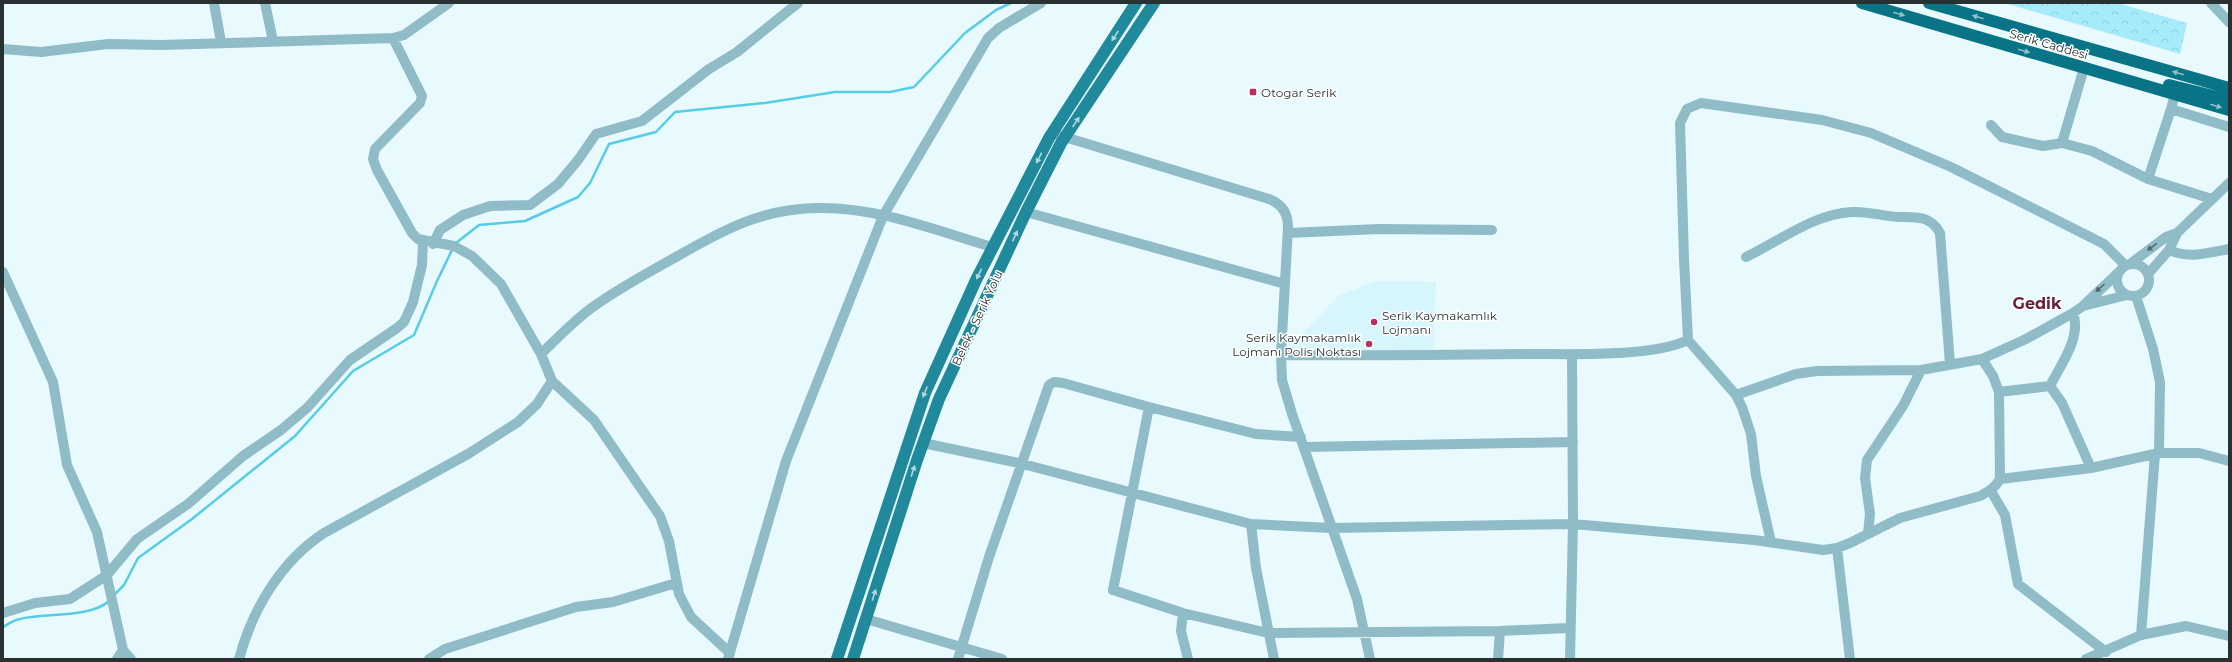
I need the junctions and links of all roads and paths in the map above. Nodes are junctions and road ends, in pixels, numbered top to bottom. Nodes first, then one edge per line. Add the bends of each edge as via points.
1 (214, 3) edge
2 (266, 3) edge
3 (449, 3) edge
4 (798, 3) edge
5 (1041, 3) edge
6 (1136, 3) edge
7 (1154, 3) edge
8 (1862, 3) edge
9 (1929, 3) edge
10 (2211, 3) edge
11 (2228, 18) edge
12 (393, 38) junction
13 (273, 41) junction
14 (221, 42) junction
15 (3, 50) edge
16 (2084, 68) junction
17 (2134, 82) junction
18 (2229, 88) edge
19 (2175, 94) junction
20 (2229, 100) edge
21 (2171, 109) junction
22 (2229, 110) edge
23 (1991, 125) dead end
24 (2229, 127) edge
25 (1052, 133) junction
26 (1065, 137) junction
27 (2062, 143) junction
28 (2148, 178) junction
29 (2229, 183) edge
30 (2212, 199) junction
31 (1026, 212) junction
32 (883, 216) junction
33 (1492, 230) dead end
34 (1288, 233) junction
35 (2177, 233) junction
36 (423, 241) junction
37 (433, 244) junction
38 (992, 247) junction
39 (2229, 249) edge
40 (2169, 250) junction
41 (1746, 257) dead end
42 (2125, 267) junction
43 (3, 272) edge
44 (2148, 274) junction
45 (1285, 284) junction
46 (2131, 295) junction
47 (2083, 306) junction
48 (2073, 313) junction
49 (1688, 340) junction
50 (541, 354) junction
51 (1572, 354) junction
52 (1281, 355) junction
53 (1982, 359) junction
54 (1950, 364) junction
55 (1921, 370) junction
56 (552, 381) junction
57 (2050, 386) junction
58 (1999, 392) junction
59 (1736, 395) junction
60 (1149, 407) junction
61 (1301, 437) junction
62 (1572, 442) junction
63 (923, 443) junction
64 (1304, 447) junction
65 (2157, 454) junction
66 (2229, 461) edge
67 (1023, 464) junction
68 (2091, 468) junction
69 (2000, 479) junction
70 (1991, 491) junction
71 (1132, 493) junction
72 (1251, 524) junction
73 (1572, 524) junction
74 (1331, 528) junction
75 (1868, 533) junction
76 (1771, 542) junction
77 (1837, 548) junction
78 (107, 575) junction
79 (676, 583) junction
80 (3, 613) edge
81 (1183, 613) junction
82 (866, 620) junction
83 (1569, 628) junction
84 (1500, 631) junction
85 (1365, 632) junction
86 (1268, 633) junction
87 (2141, 635) junction
88 (2229, 636) edge
89 (961, 647) junction
90 (2106, 652) junction
91 (120, 655) edge
92 (729, 656) edge
93 (131, 659) edge
94 (239, 659) edge
95 (429, 659) edge
96 (837, 659) edge
97 (854, 659) edge
98 (958, 659) edge
99 (1002, 659) edge
100 (1188, 659) edge
101 (1274, 659) edge
102 (1370, 659) edge
103 (1498, 659) edge
104 (1570, 659) edge
105 (1850, 659) edge
106 (2086, 659) edge

1 - 14 street
2 - 13 street
3 - 12 street via 404,35
4 - 37 street via 737,52 709,69 642,121 596,134 558,184 530,205 490,206 463,215 440,230
5 - 32 street via 999,28 988,38
6 -> 25 main road, Belek - Serik Yolu
26 -> 7 main road, Belek - Serik Yolu
8 -> 16 highway, Serik Caddesi
18 -> 9 highway, Serik Caddesi
10 - 11 street
12 - 13 street
12 - 36 street via 422,96 420,103 375,149 373,159 412,233 418,240
13 - 14 street
14 - 15 street via 108,44 41,52
16 - 17 highway, Serik Caddesi
16 - 27 street
17 - 19 highway, Serik Caddesi
17 - 20 highway via 2161,83
19 - 21 street
19 -> 22 highway, Serik Caddesi
21 - 24 street
21 - 28 street
23 - 27 street via 2002,137 2018,142 2043,146
25 - 26 street
25 -> 38 main road, Belek - Serik Yolu
26 - 31 main road, Belek - Serik Yolu
26 - 34 street via 1276,201 1286,214
27 - 28 street via 2092,151
28 - 30 street
29 - 30 street
30 - 35 street
31 - 45 street
63 -> 31 main road, Belek - Serik Yolu via 939,399
32 - 38 street
32 - 50 street via 846,209 805,208 772,213 725,229 591,308
32 - 92 street via 786,461
33 - 34 street via 1379,228
34 - 45 street
35 - 40 street
35 -> 42 street via 2166,237
36 - 37 street
36 - 78 street via 422,265 413,302 404,322 350,360 307,408 281,430 243,456 188,504 137,540
37 - 50 street via 454,246 472,256 501,284
38 -> 96 main road, Belek - Serik Yolu via 925,392
39 - 40 street via 2193,255
40 - 44 street
41 - 54 street via 1807,224 1841,213 1866,212 1926,219 1937,227 1940,233
42 - 44 street via 2139,265
42 - 46 street via 2117,285
42 -> 47 street
42 - 49 street via 2104,244 1951,167 1871,133 1822,120 1701,103 1687,109 1680,123
43 - 78 street via 53,382 67,465 97,532
44 - 46 street via 2147,288
45 - 52 street
46 - 47 street
46 - 65 street via 2153,349 2160,382
47 - 48 street
48 - 53 street via 2026,339
48 - 57 street via 2076,323 2075,336
49 - 51 street via 1656,349
49 - 59 street
50 - 56 street
51 - 52 street
51 - 62 street
52 - 61 street via 1282,380
53 - 54 street
53 - 58 street
54 - 55 street
55 - 59 street via 1817,370 1796,374
55 - 75 street via 1903,406 1867,460 1865,478 1870,514
56 - 79 street via 594,420 653,503 665,526
56 - 94 street via 537,404 518,422 468,454 324,533 306,546 287,566 259,607
57 - 58 street
57 - 68 street via 2062,403
58 - 69 street
59 - 76 street via 1748,420 1756,476
60 - 61 street via 1256,434
60 - 67 street via 1054,382 1049,385
60 - 71 street
61 - 64 street
62 - 64 street
62 - 73 street
63 - 67 street
82 -> 63 main road, Belek - Serik Yolu
64 - 74 street
65 - 66 street via 2199,453
65 - 68 street
65 - 87 street
67 - 71 street
67 - 89 street via 989,557
68 - 69 street
69 - 70 street
70 - 75 street via 1900,518
70 - 90 street via 2005,515 2018,584
71 - 72 street
71 - 81 street via 1113,590
72 - 74 street
72 - 86 street
73 - 74 street
73 - 76 street
73 - 83 street
74 - 85 street via 1358,599
75 - 77 street
76 - 77 street via 1823,550
77 - 105 street
78 - 80 street via 70,599 35,603
78 - 91 street via 114,603
79 - 92 street via 691,617
79 - 95 street via 613,602 576,607 445,648
81 - 86 street
81 - 100 street via 1182,631
82 - 89 street
82 - 97 main road, Belek - Serik Yolu
83 - 84 street
83 - 104 street
84 - 85 street
84 - 103 street
85 - 86 street
85 - 102 street
86 - 101 street
87 - 88 street via 2186,626
87 - 90 street
89 - 98 street
89 - 99 street
90 - 106 street
91 - 93 street

